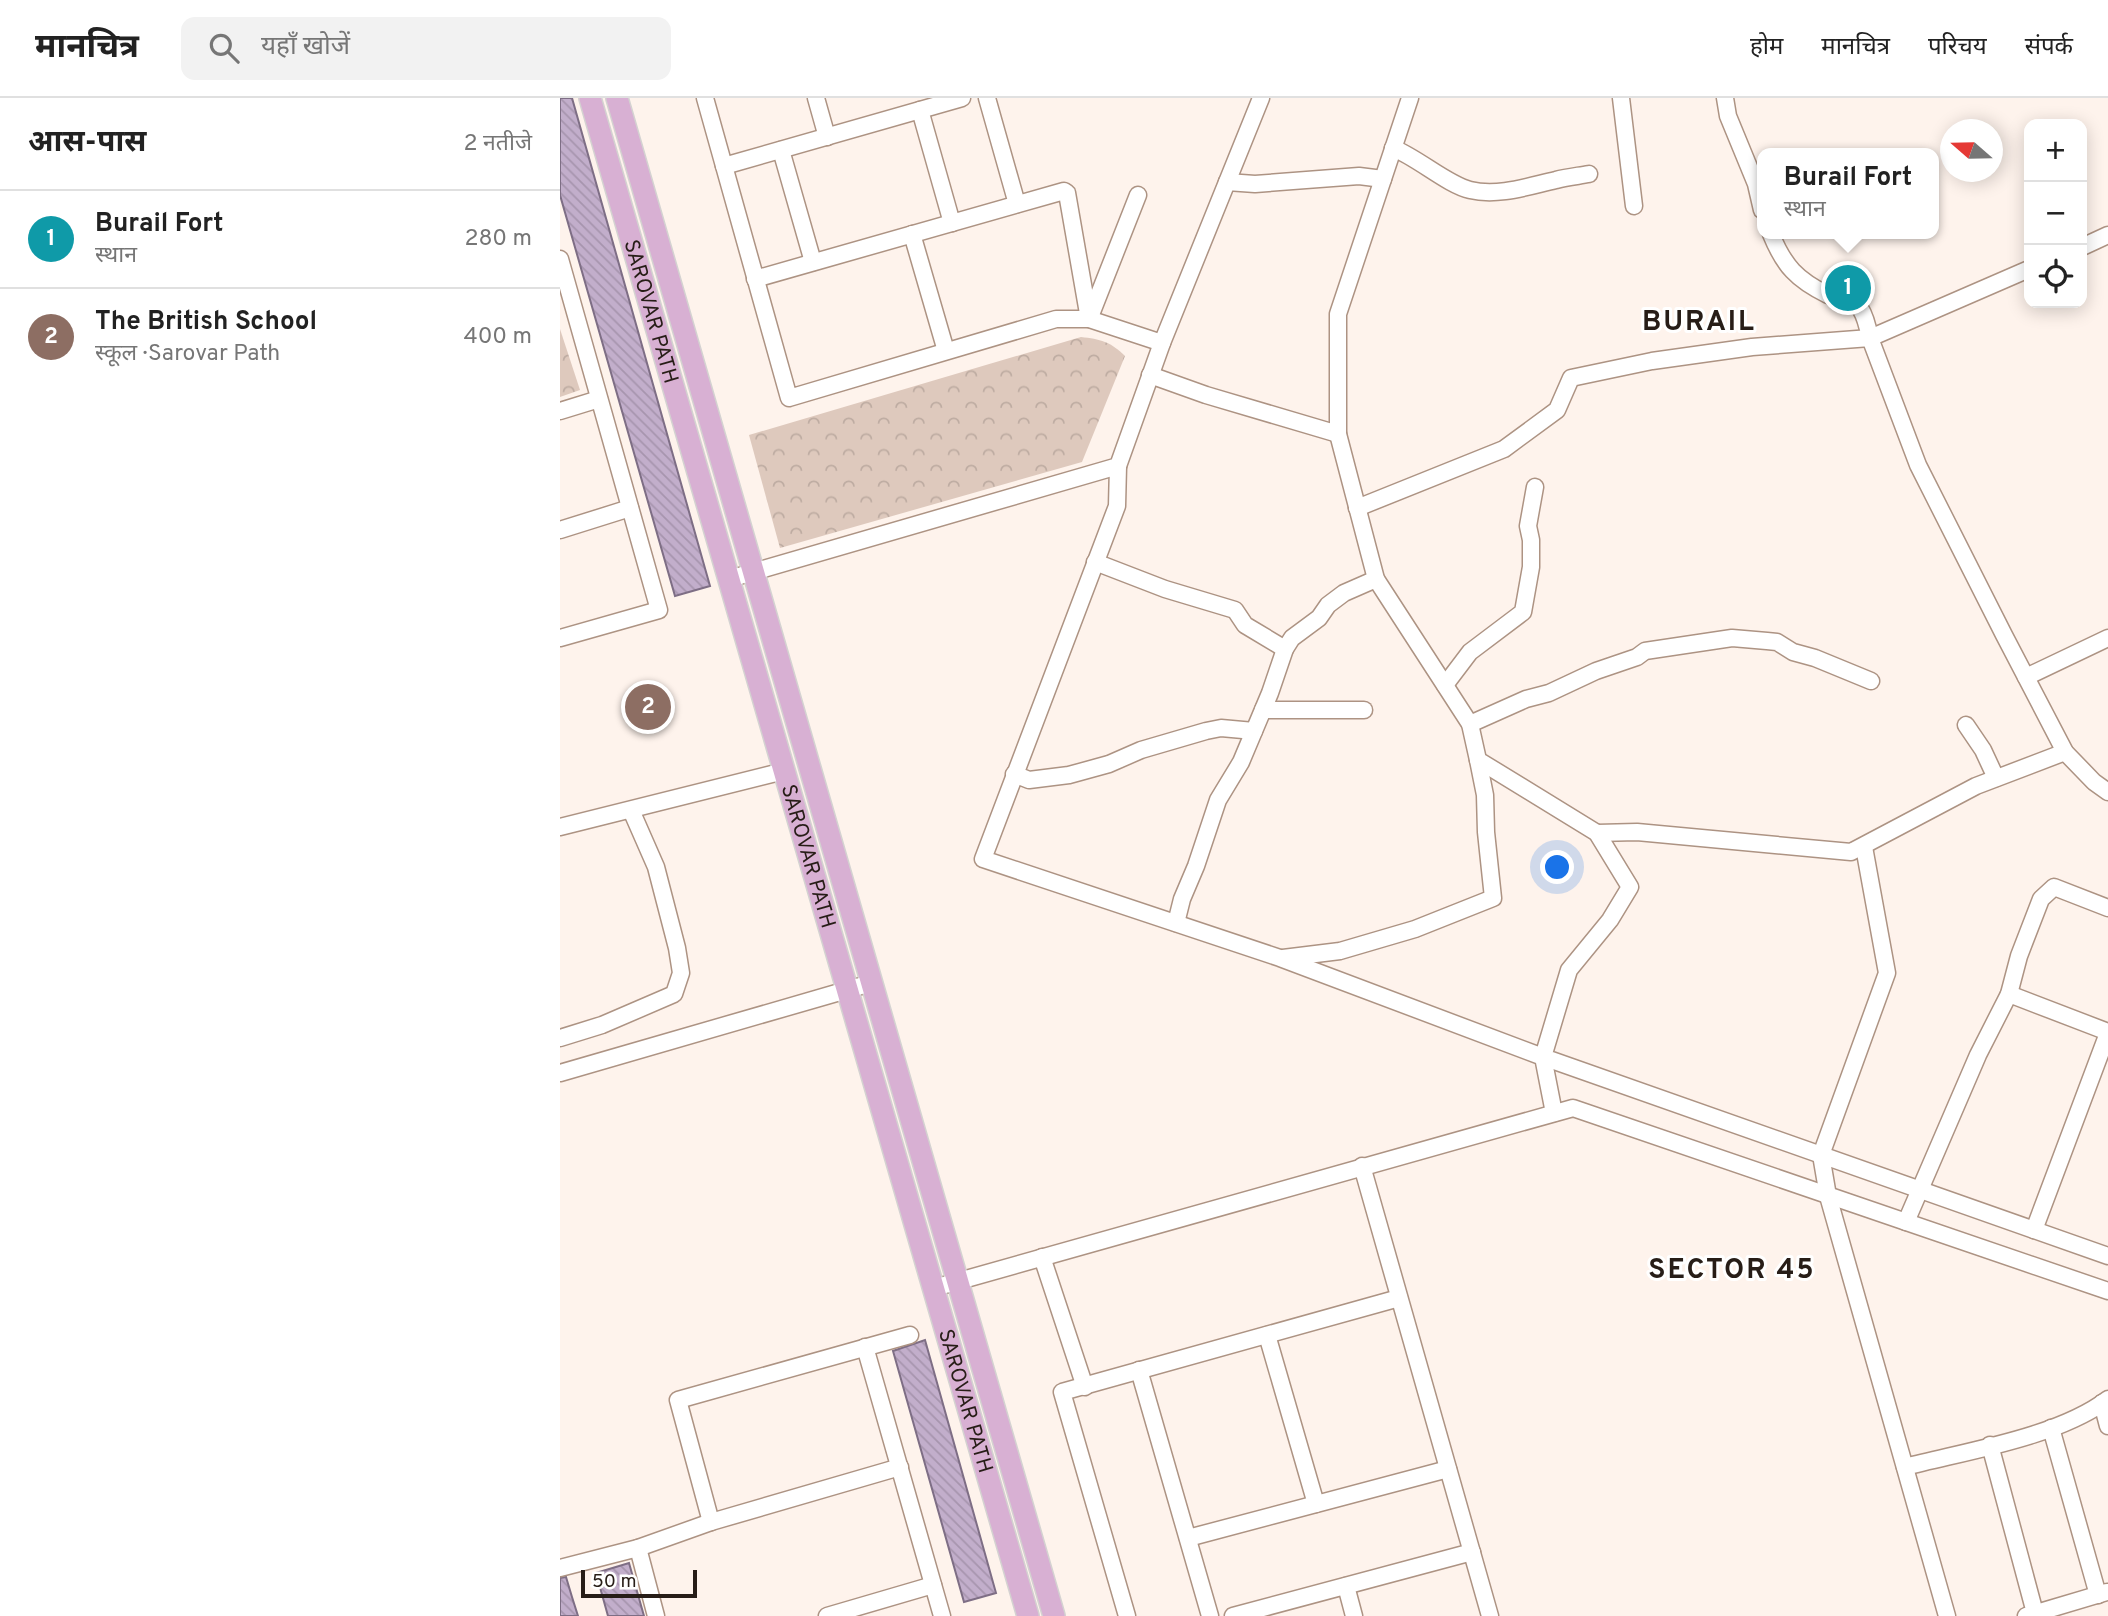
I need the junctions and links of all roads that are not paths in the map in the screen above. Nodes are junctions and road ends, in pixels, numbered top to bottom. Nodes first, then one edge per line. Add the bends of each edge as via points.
1 (590, 98) edge
2 (617, 98) edge
3 (705, 98) edge
4 (816, 98) edge
5 (962, 98) edge
6 (987, 98) edge
7 (1262, 98) edge
8 (1410, 98) edge
9 (1621, 98) edge
10 (1725, 98) edge
11 (945, 100) edge
12 (920, 110) junction
13 (827, 136) junction
14 (1393, 148) junction
15 (781, 150) junction
16 (724, 166) junction
17 (1589, 174) dead end
18 (1383, 179) junction
19 (1227, 182) junction
20 (1757, 188) edge
21 (1138, 195) dead end
22 (1017, 204) junction
23 (1634, 206) dead end
24 (952, 223) junction
25 (912, 234) junction
26 (2108, 235) edge
27 (1773, 239) edge
28 (2086, 245) edge
29 (560, 259) edge
30 (813, 262) junction
31 (2024, 271) edge
32 (755, 279) junction
33 (568, 315) edge
34 (1089, 319) junction
35 (1870, 338) junction
36 (1162, 343) junction
37 (946, 351) junction
38 (1150, 375) junction
39 (599, 399) junction
40 (560, 411) edge
41 (1338, 435) junction
42 (1118, 466) junction
43 (1535, 487) dead end
44 (630, 508) junction
45 (1357, 508) junction
46 (560, 530) edge
47 (1096, 562) junction
48 (753, 572) junction
49 (729, 579) junction
50 (1376, 579) junction
51 (560, 638) edge
52 (2108, 638) edge
53 (1285, 649) junction
54 (2026, 677) junction
55 (1871, 681) dead end
56 (1445, 685) junction
57 (1263, 710) junction
58 (1364, 710) dead end
59 (1470, 724) junction
60 (1966, 725) dead end
61 (1254, 731) junction
62 (2065, 752) junction
63 (1478, 760) junction
64 (785, 771) junction
65 (1014, 774) junction
66 (1996, 778) junction
67 (2108, 792) edge
68 (631, 810) junction
69 (560, 827) edge
70 (1597, 833) junction
71 (1864, 847) junction
72 (2108, 908) edge
73 (1175, 923) junction
74 (1280, 958) junction
75 (872, 984) junction
76 (848, 990) junction
77 (2009, 994) junction
78 (2108, 1032) edge
79 (560, 1038) edge
80 (1543, 1057) junction
81 (560, 1073) edge
82 (1554, 1113) junction
83 (1821, 1155) junction
84 (1362, 1166) junction
85 (1919, 1190) junction
86 (1828, 1196) junction
87 (1906, 1222) junction
88 (2034, 1230) junction
89 (2107, 1254) edge
90 (1042, 1257) junction
91 (957, 1281) junction
92 (934, 1288) junction
93 (2108, 1292) edge
94 (1399, 1298) junction
95 (909, 1335) dead end
96 (1268, 1335) junction
97 (865, 1347) junction
98 (1139, 1370) junction
99 (1085, 1387) junction
100 (2105, 1401) edge
101 (2108, 1426) edge
102 (2051, 1428) junction
103 (1990, 1445) junction
104 (900, 1467) junction
105 (1905, 1467) junction
106 (1448, 1469) junction
107 (1316, 1504) junction
108 (711, 1522) junction
109 (1188, 1538) junction
110 (638, 1549) junction
111 (1472, 1552) junction
112 (560, 1568) edge
113 (933, 1585) junction
114 (1346, 1586) junction
115 (2103, 1593) edge
116 (2030, 1615) edge
117 (656, 1616) edge
118 (828, 1616) edge
119 (942, 1616) edge
120 (1028, 1616) edge
121 (1054, 1616) edge
122 (1127, 1616) edge
123 (1210, 1616) edge
124 (1233, 1616) edge
125 (1354, 1616) edge
126 (1490, 1616) edge
127 (1947, 1616) edge

1 - 49 main road, SAROVAR PATH
2 - 48 main road, SAROVAR PATH
3 - 16 street
4 - 13 street
5 - 11 street
6 - 22 street
7 - 19 street
8 - 14 street
9 - 23 street
10 - 20 street
11 - 12 street
12 - 13 street
12 - 24 street
13 - 15 street
14 - 17 street via 1471,191 1521,189
14 - 18 street
15 - 16 street
15 - 30 street
16 - 32 street
18 - 19 street
18 - 41 street via 1338,314
19 - 36 street
21 - 34 street
22 - 24 street
22 - 34 street via 1067,193
24 - 25 street
25 - 30 street
25 - 37 street
26 - 28 street
27 - 35 street via 1798,278 1828,295 1836,292 1852,298 1866,316
29 - 33 street
30 - 32 street
31 - 35 street
32 - 37 street via 789,398
33 - 39 street
34 - 36 street
34 - 37 street via 1056,319
35 - 45 street via 1752,347 1571,378 1557,410 1504,449
35 - 54 street via 1918,466
36 - 38 street
38 - 41 street
38 - 42 street
39 - 40 street
39 - 44 street
41 - 45 street
42 - 47 street via 1117,506
42 - 48 street
43 - 56 street via 1528,526 1531,567 1523,612 1470,652
44 - 46 street
44 - 51 street via 659,610
45 - 50 street
47 - 53 street via 1235,610 1245,625
47 - 65 street
48 - 49 street
48 - 75 main road, SAROVAR PATH
49 - 64 main road, SAROVAR PATH
50 - 53 street via 1328,605
50 - 56 street
52 - 54 street
53 - 57 street
54 - 62 street
55 - 59 street via 1777,642 1732,638 1645,651
56 - 59 street
57 - 58 street
57 - 61 street
59 - 63 street
60 - 66 street
61 - 65 street via 1221,728 1069,775 1029,779
61 - 73 street via 1218,800
62 - 66 street
62 - 67 street
63 - 70 street
63 - 74 street via 1493,898 1415,929 1340,951
64 - 68 street
64 - 76 main road, SAROVAR PATH
65 - 73 street via 982,859
66 - 71 street
68 - 69 street
68 - 79 street via 656,867 681,973 674,994 602,1026
70 - 71 street via 1637,832 1851,852
70 - 80 street via 1630,887 1569,970
71 - 83 street via 1887,973
72 - 77 street via 2054,887 2041,899
73 - 74 street
74 - 80 street
75 - 76 street
75 - 91 main road, SAROVAR PATH
76 - 81 street
76 - 92 main road, SAROVAR PATH
77 - 78 street
77 - 85 street
78 - 88 street
80 - 82 street
80 - 83 street
82 - 84 street
82 - 86 street via 1573,1108
83 - 85 street
83 - 86 street
84 - 90 street
84 - 94 street
85 - 87 street
85 - 88 street
86 - 87 street
86 - 105 street
87 - 93 street
88 - 89 street
90 - 91 street
90 - 99 street
91 - 92 street
91 - 121 main road, SAROVAR PATH
92 - 120 main road, SAROVAR PATH
94 - 96 street
94 - 106 street
95 - 97 street
96 - 98 street
96 - 107 street
97 - 104 street
97 - 108 street via 678,1400
98 - 99 street
98 - 109 street
99 - 122 street via 1062,1392
100 - 101 street
100 - 102 street
102 - 103 street
102 - 115 street
103 - 105 street
103 - 116 street
104 - 108 street
104 - 113 street
105 - 127 street
106 - 107 street
106 - 111 street
107 - 109 street
108 - 110 street
109 - 123 street
110 - 112 street
110 - 117 street
111 - 114 street
111 - 126 street
113 - 118 street
113 - 119 street
114 - 124 street
114 - 125 street
115 - 116 street

